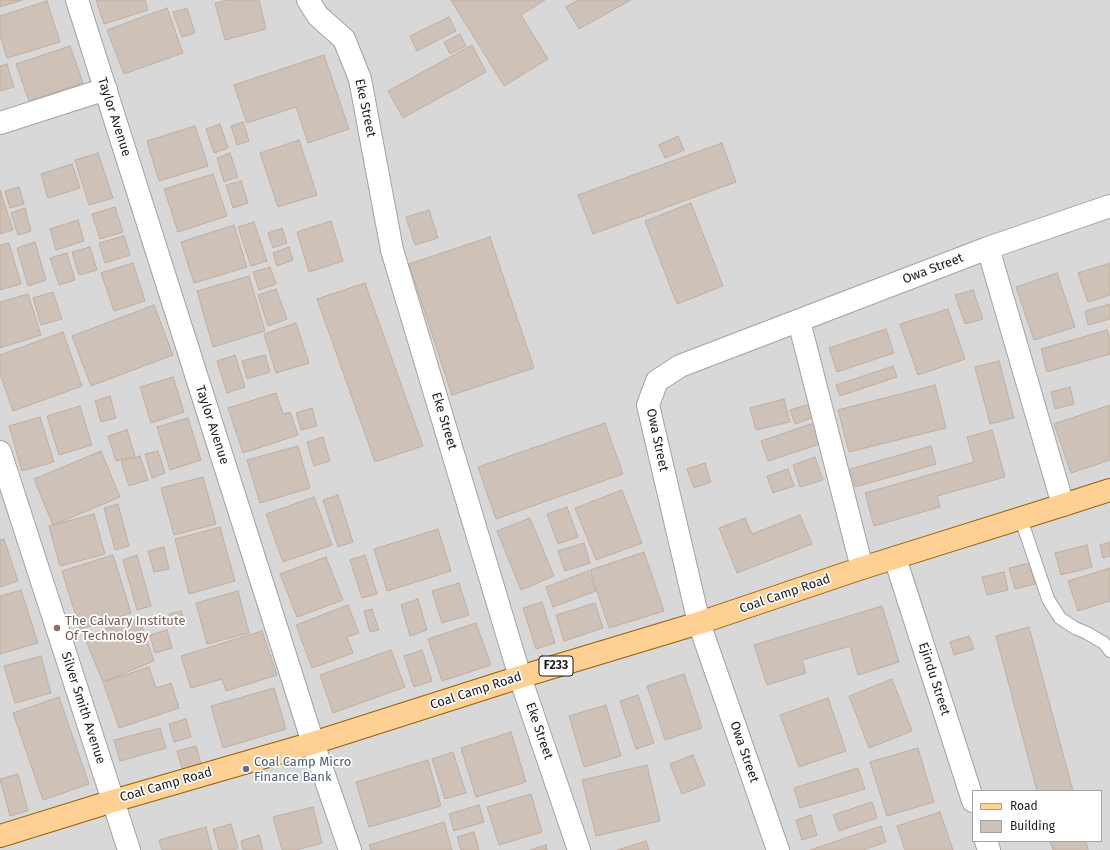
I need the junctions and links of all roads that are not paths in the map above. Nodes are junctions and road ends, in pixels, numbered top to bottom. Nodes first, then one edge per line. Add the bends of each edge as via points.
1 (77, 0) edge
2 (308, 0) edge
3 (106, 89) junction
4 (0, 123) edge
5 (1110, 206) edge
6 (988, 248) junction
7 (799, 321) junction
8 (0, 452) edge
9 (1110, 490) edge
10 (1063, 505) junction
11 (1021, 519) junction
12 (895, 558) junction
13 (862, 568) junction
14 (699, 623) junction
15 (1110, 651) edge
16 (520, 677) junction
17 (313, 743) junction
18 (972, 798) edge
19 (113, 801) junction
20 (0, 836) edge
21 (129, 850) edge
22 (350, 850) edge
23 (579, 850) edge
24 (778, 850) edge

1 - 3 street, Taylor Avenue
2 - 16 street, Eke Street via 318,16 344,39 360,79 392,250
3 - 4 street
3 - 17 street, Taylor Avenue
5 - 6 street, Owa Street
6 - 7 street, Owa Street
6 - 10 street
7 - 13 street
7 - 14 street, Owa Street via 680,366 657,382 648,405
8 - 19 street, Silver Smith Avenue
9 - 10 main road, Coal Camp Road / F233
10 - 11 main road, Coal Camp Road / F233
11 - 12 main road, Coal Camp Road / F233
11 - 15 lane via 1048,599 1060,618 1104,643
12 - 13 main road, Coal Camp Road / F233
12 - 18 street, Ejindu Street
13 - 14 main road, Coal Camp Road / F233
14 - 16 main road, Coal Camp Road / F233
14 - 24 street, Owa Street
16 - 17 main road, Coal Camp Road / F233
16 - 23 street, Eke Street
17 - 19 main road, Coal Camp Road / F233
17 - 22 street, Taylor Avenue
19 - 20 main road, Coal Camp Road / F233
19 - 21 street, Silver Smith Avenue

